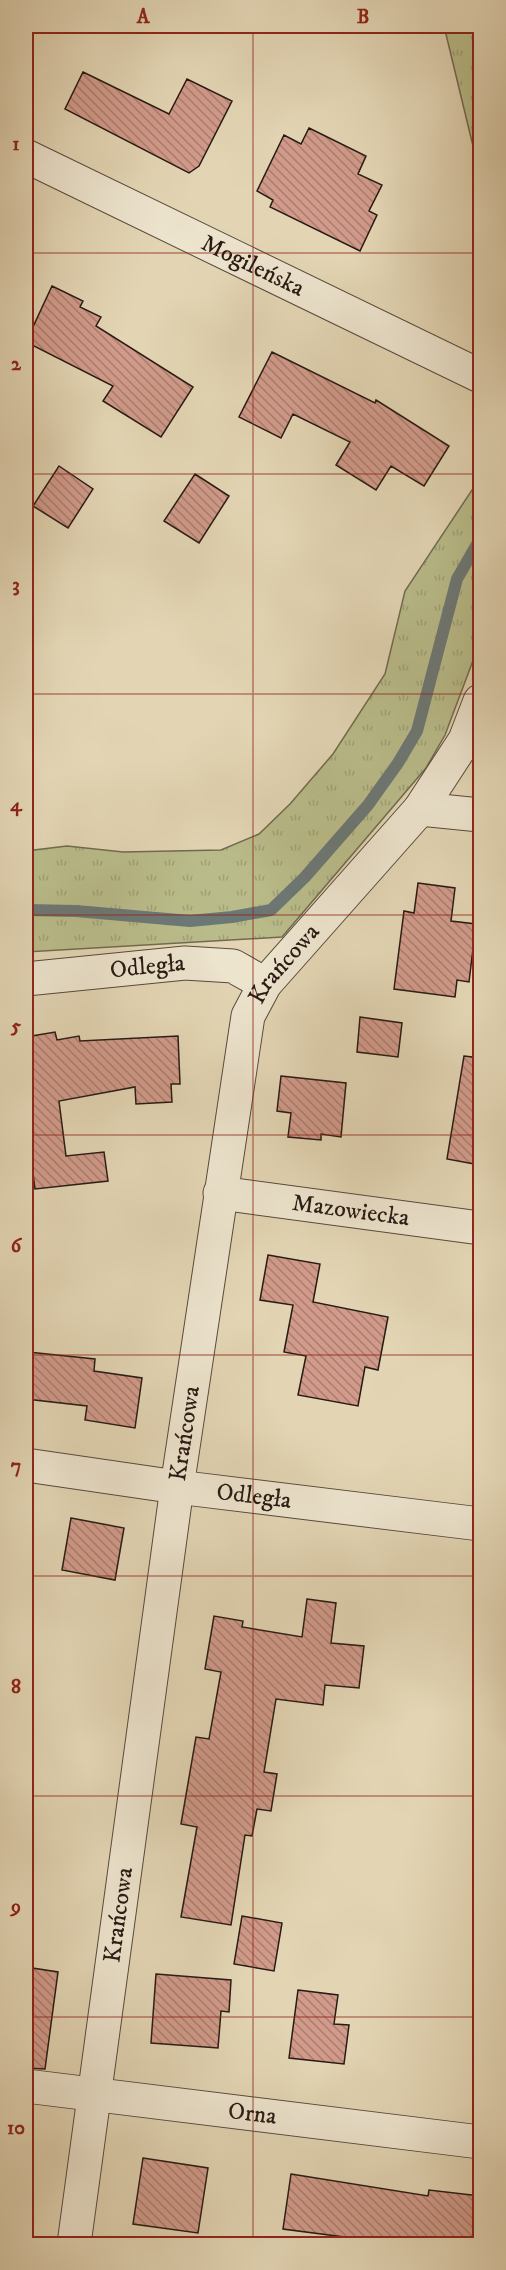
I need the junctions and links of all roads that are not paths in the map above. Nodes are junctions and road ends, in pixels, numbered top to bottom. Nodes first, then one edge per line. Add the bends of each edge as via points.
1 (26, 156) edge
2 (480, 376) edge
3 (480, 701) edge
4 (420, 808) junction
5 (480, 816) edge
6 (26, 979) edge
7 (265, 984) junction
8 (220, 1193) junction
9 (480, 1228) edge
10 (26, 1466) edge
11 (177, 1487) junction
12 (480, 1524) edge
13 (26, 2086) edge
14 (95, 2096) junction
15 (480, 2142) edge
16 (74, 2244) edge

1 - 2 street, Mogileńska
3 - 4 street, Krańcowa via 465,740
4 - 5 street
4 - 7 street, Krańcowa
6 - 7 street, Odległa via 185,963 233,966
7 - 8 street, Krańcowa via 248,1016
8 - 9 street, Mazowiecka
8 - 11 street, Krańcowa
10 - 11 street, Odległa
11 - 12 street, Odległa
11 - 14 street, Krańcowa
13 - 14 street, Orna
14 - 15 street, Orna
14 - 16 street, Krańcowa

